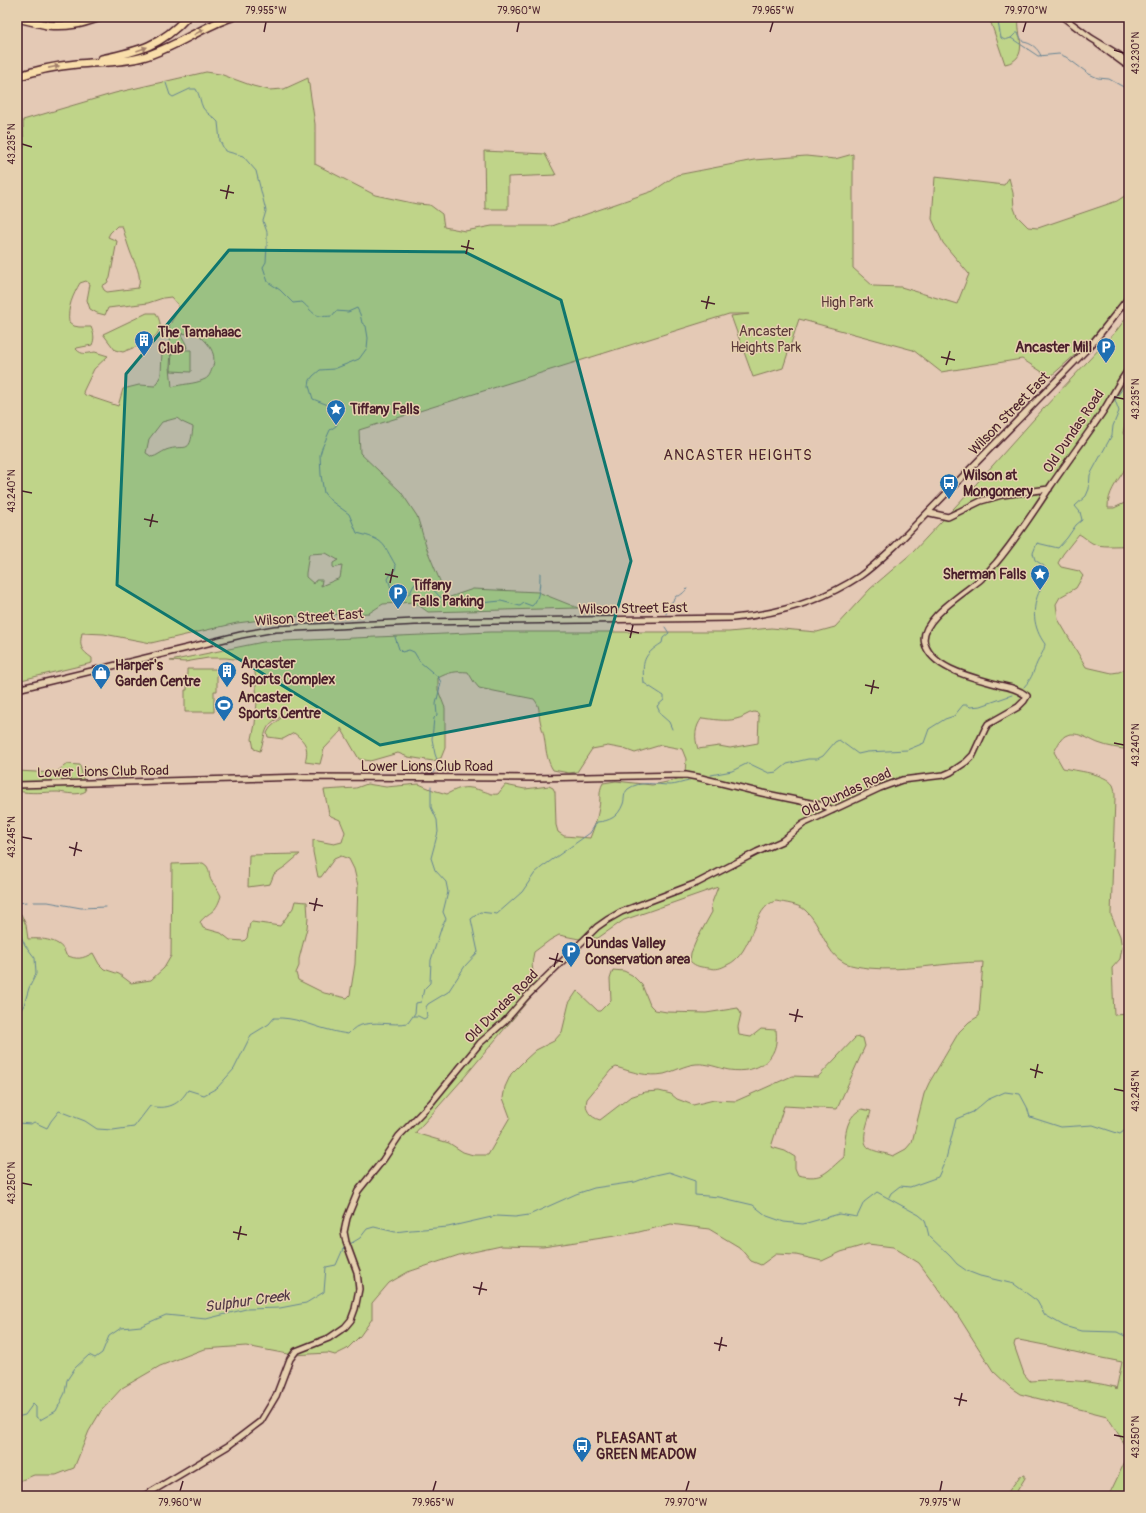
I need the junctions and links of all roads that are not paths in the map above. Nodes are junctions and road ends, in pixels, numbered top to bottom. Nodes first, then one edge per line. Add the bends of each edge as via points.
1 (21, 17) edge
2 (100, 17) edge
3 (187, 17) edge
4 (232, 17) edge
5 (1063, 17) edge
6 (17, 19) edge
7 (77, 64) junction
8 (1129, 65) edge
9 (17, 77) edge
10 (1129, 297) edge
11 (1129, 369) edge
12 (1049, 489) junction
13 (930, 513) junction
14 (17, 689) edge
15 (17, 785) edge
16 (833, 810) junction
17 (144, 1496) edge

1 - 6 highway
2 - 6 highway, bridge via 82,24 63,26
7 -> 3 highway via 125,54 152,45 178,28
7 -> 4 highway via 143,57
5 - 8 street via 1108,47
9 -> 7 highway
10 - 13 street, Wilson Street East via 1092,344
11 - 12 street, Old Dundas Road
12 - 13 street via 1002,495 981,501 948,517
12 - 16 street, Old Dundas Road via 994,566 942,610 928,626 924,635 925,644 941,665 1021,692 1027,696 1024,701 988,724 973,755 959,768 944,775 902,780
13 - 14 street, Wilson Street East via 860,576 824,596 766,614 733,618 415,622 275,629
15 - 16 street, Lower Lions Club Road via 306,777 528,778 686,775 825,806
16 - 17 street, Old Dundas Road via 804,824 782,841 697,883 621,912 607,920 525,998 505,1021 480,1043 431,1103 399,1136 354,1198 345,1226 346,1242 360,1289 351,1320 329,1338 296,1351 290,1359 276,1396 261,1421 228,1446

